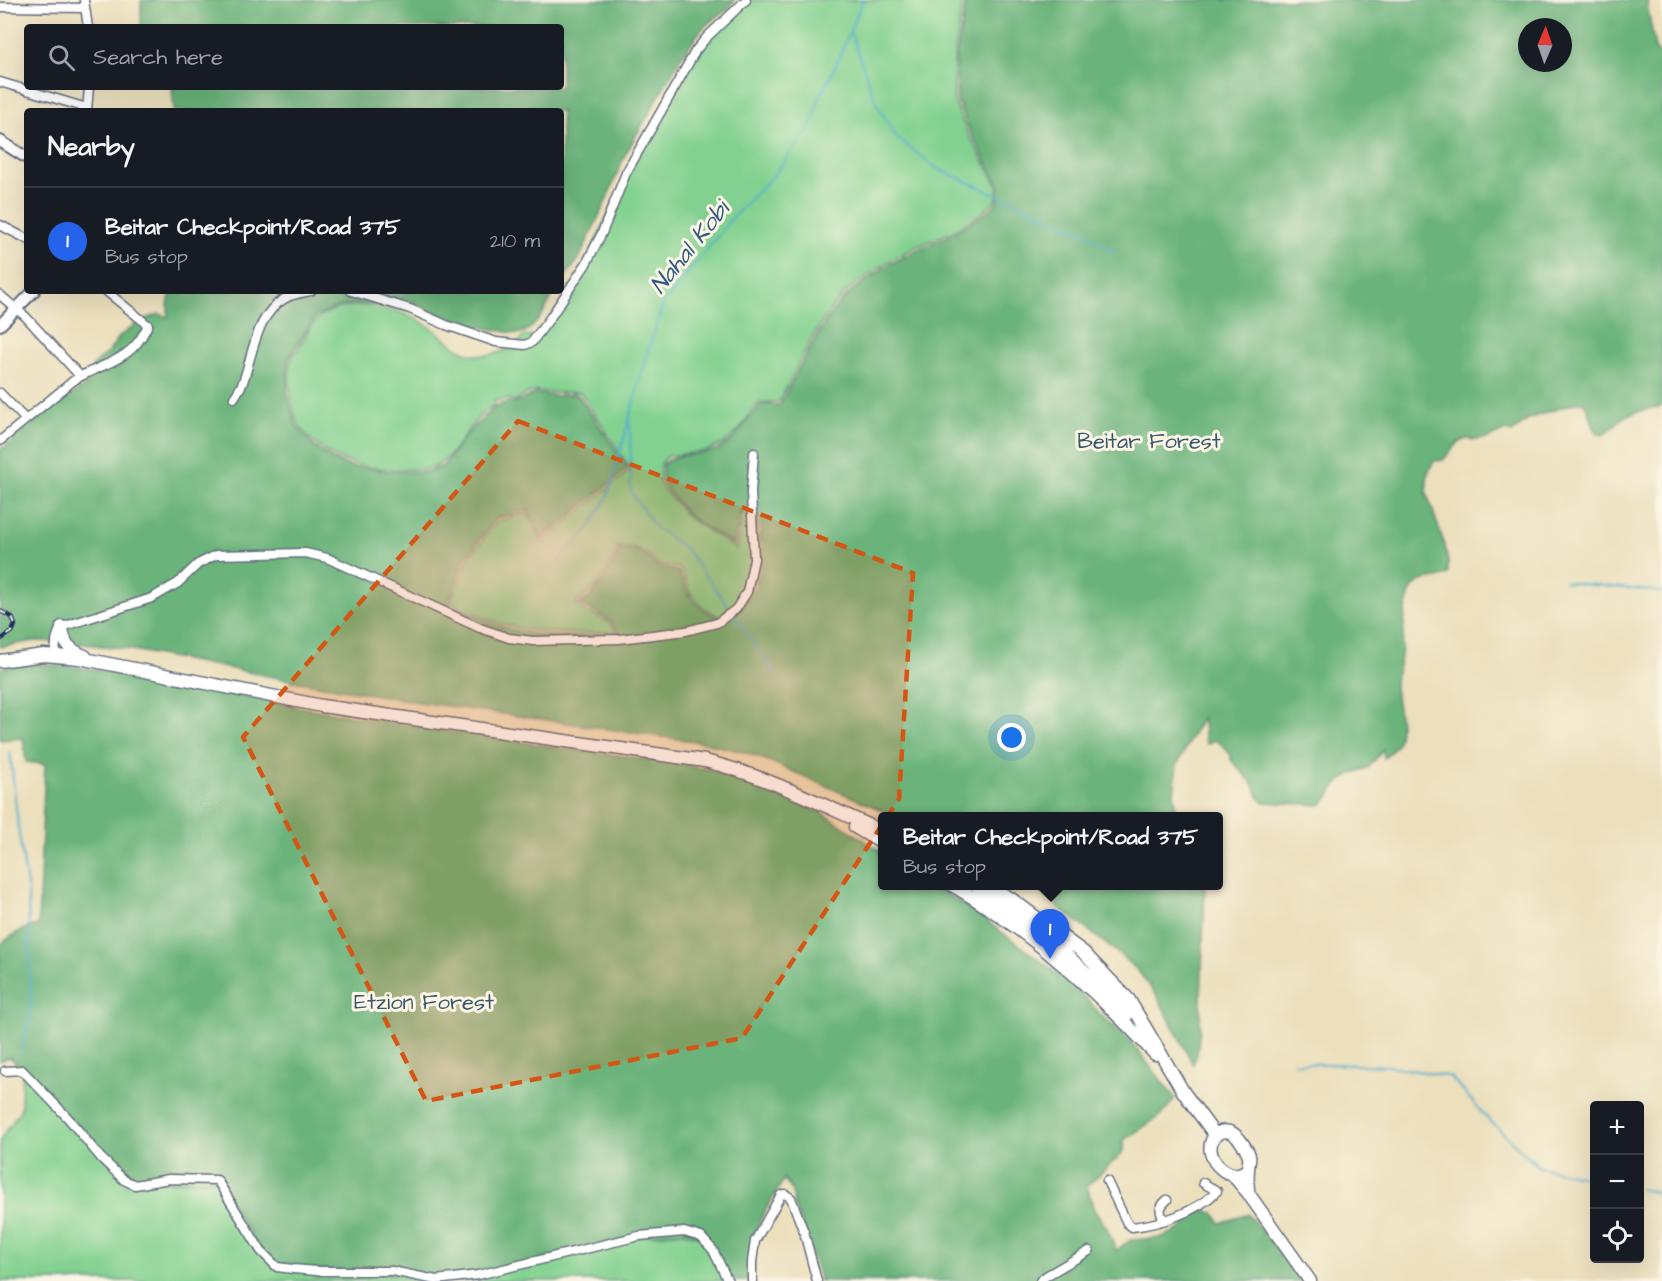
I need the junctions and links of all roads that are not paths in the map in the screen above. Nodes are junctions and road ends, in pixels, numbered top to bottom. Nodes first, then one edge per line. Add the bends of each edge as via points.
1 (746, 0) edge
2 (84, 4) edge
3 (0, 7) edge
4 (87, 24) edge
5 (0, 82) edge
6 (24, 90) edge
7 (25, 90) edge
8 (89, 90) edge
9 (81, 108) edge
10 (87, 108) edge
11 (0, 141) edge
12 (24, 156) edge
13 (0, 225) edge
14 (24, 237) edge
15 (31, 294) edge
16 (110, 294) edge
17 (298, 294) edge
18 (361, 294) edge
19 (0, 295) edge
20 (18, 309) junction
21 (0, 325) edge
22 (80, 376) junction
23 (0, 393) edge
24 (234, 398) dead end
25 (25, 419) junction
26 (0, 441) edge
27 (754, 453) dead end
28 (62, 627) junction
29 (55, 656) junction
30 (0, 661) edge
31 (103, 662) junction
32 (805, 797) junction
33 (878, 829) edge
34 (878, 841) edge
35 (962, 890) edge
36 (984, 890) edge
37 (996, 890) edge
38 (1160, 1052) junction
39 (5, 1071) dead end
40 (1172, 1073) junction
41 (1215, 1135) junction
42 (1248, 1169) junction
43 (1232, 1174) junction
44 (1107, 1181) dead end
45 (1203, 1183) dead end
46 (1248, 1193) junction
47 (1167, 1200) dead end
48 (1164, 1220) junction
49 (1089, 1251) dead end
50 (728, 1281) edge
51 (752, 1281) edge
52 (817, 1281) edge
53 (1040, 1281) edge
54 (1310, 1281) edge

1 - 18 street via 696,51 626,173 586,264 532,342 496,342
2 - 3 street
2 - 4 street
5 - 6 street
7 - 9 street
8 - 10 street
11 - 12 street
13 - 14 street
15 - 20 street
16 - 22 street via 148,325 130,351
17 - 24 street via 282,300 265,319
19 - 20 street
20 - 21 street
20 - 22 street
22 - 25 street
23 - 25 street
25 - 26 street
27 - 28 street via 754,559 747,592 736,609 717,623 686,632 619,639 509,638 327,558 304,553 216,555 152,598
28 - 29 street via 56,638
28 - 31 main road via 62,637 71,649
29 - 30 main road
29 - 31 main road
31 - 32 main road via 322,706 705,761
32 - 33 main road
32 - 34 main road
35 - 40 main road via 1045,949 1100,998
36 - 38 main road via 1048,938 1108,993
37 - 38 main road via 1083,952 1129,1000
38 - 40 main road
39 - 50 street via 22,1070 101,1158 129,1183 217,1180 261,1251 278,1267 392,1271 436,1280 456,1279 639,1236 684,1232 701,1238 713,1250
40 - 41 main road
41 - 42 main road via 1226,1131 1236,1135 1250,1156
41 - 43 main road via 1210,1146 1212,1156
42 - 43 main road via 1239,1175
42 - 46 main road
43 - 46 main road
44 - 48 street via 1132,1227
45 - 48 street via 1217,1191 1209,1200
46 - 54 main road
47 - 48 street via 1161,1205
49 - 53 street
51 - 52 street via 755,1241 785,1194 791,1198 804,1232

